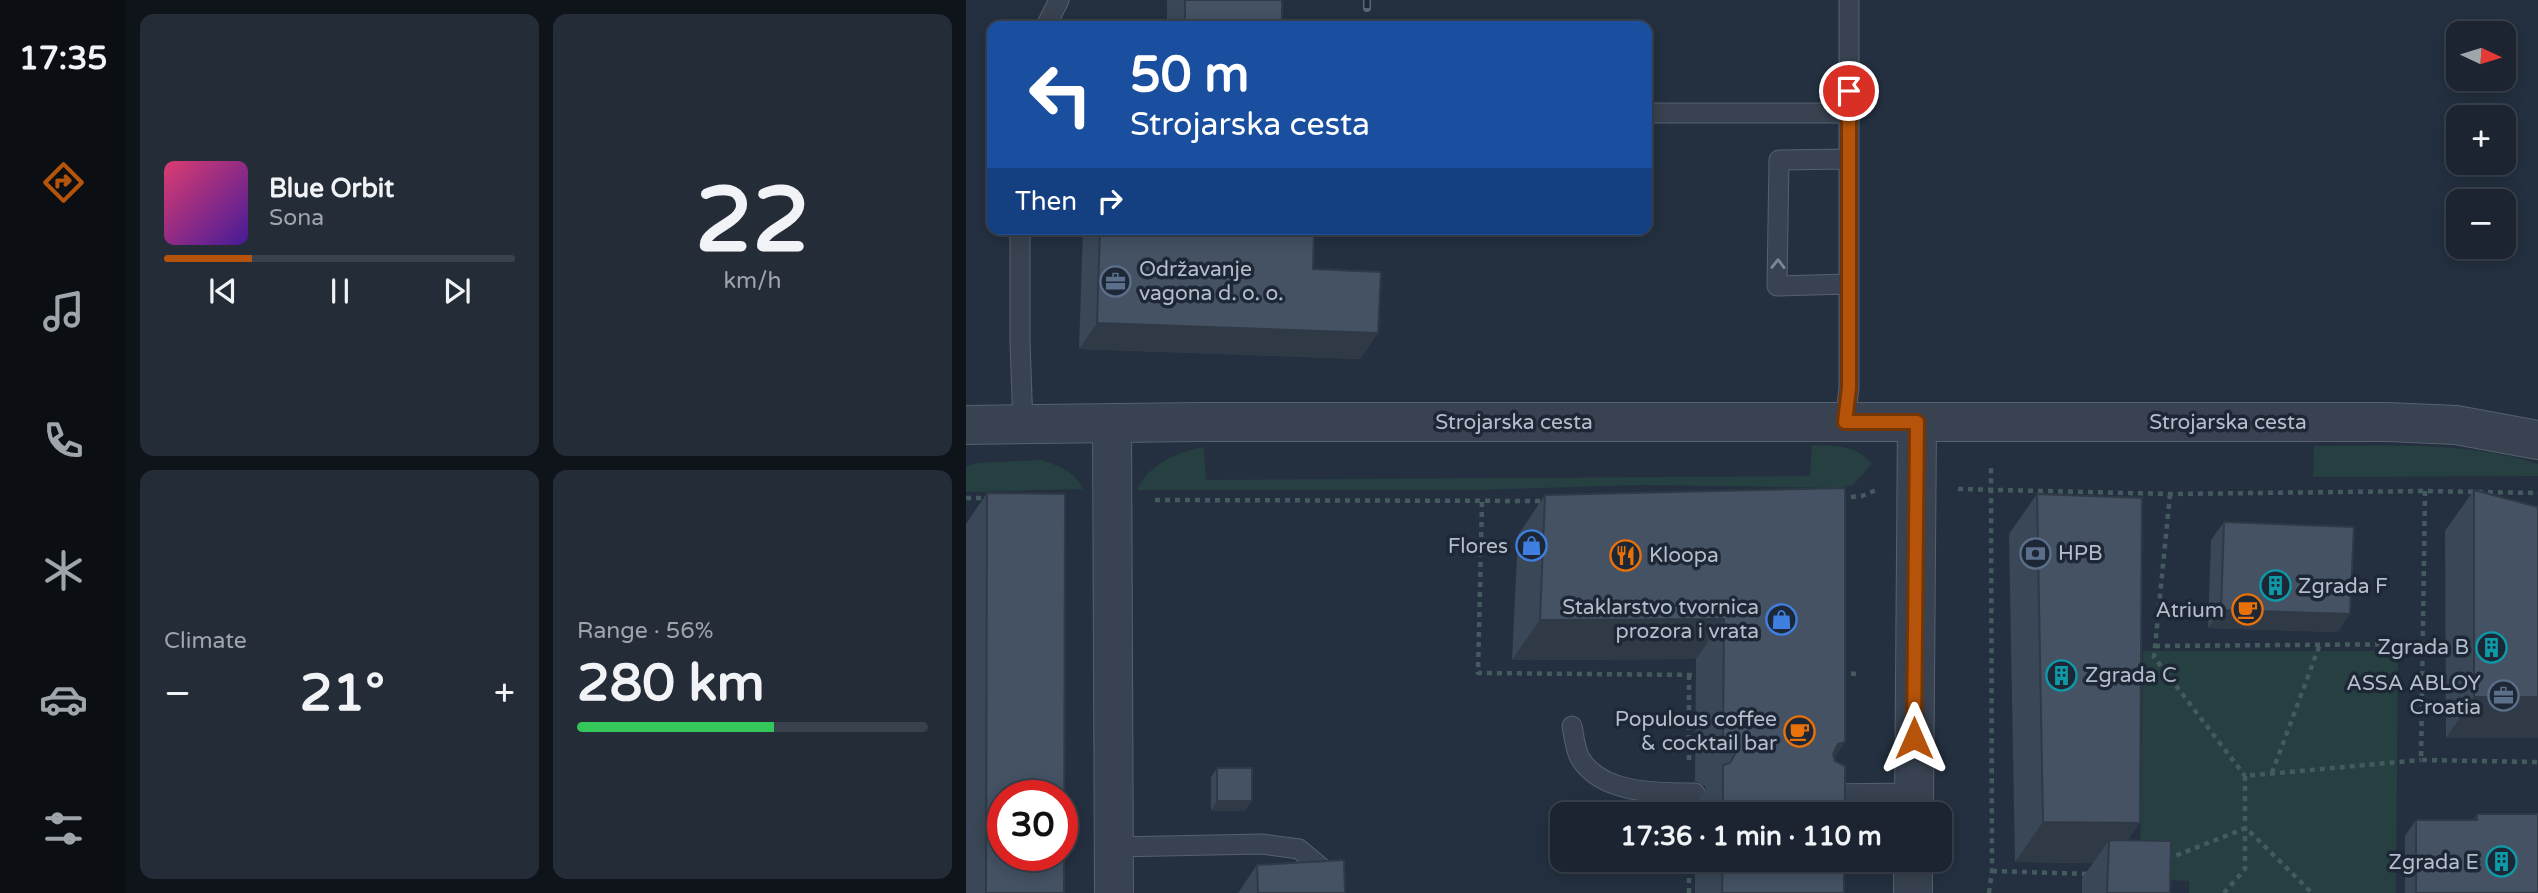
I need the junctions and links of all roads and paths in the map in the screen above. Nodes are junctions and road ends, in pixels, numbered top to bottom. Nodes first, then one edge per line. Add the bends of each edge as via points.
1 (1059, 0) edge
2 (1849, 0) edge
3 (1048, 21) edge
4 (1652, 113) edge
5 (1849, 113) junction
6 (1847, 159) junction
7 (1020, 235) edge
8 (1847, 284) junction
9 (1845, 422) junction
10 (1917, 422) junction
11 (1112, 423) junction
12 (1023, 424) junction
13 (966, 425) edge
14 (2538, 440) edge
15 (1991, 457) dead end
16 (1885, 489) dead end
17 (1955, 489) dead end
18 (1990, 490) junction
19 (2424, 491) junction
20 (2538, 493) edge
21 (2170, 494) junction
22 (966, 498) edge
23 (991, 498) edge
24 (1837, 498) edge
25 (1147, 500) dead end
26 (1550, 501) edge
27 (1482, 502) junction
28 (2320, 643) junction
29 (2423, 644) junction
30 (2155, 646) junction
31 (1831, 673) edge
32 (1858, 674) dead end
33 (1572, 726) dead end
34 (2421, 760) junction
35 (2538, 762) edge
36 (2272, 773) junction
37 (2245, 776) junction
38 (1692, 793) joint
39 (1817, 794) edge
40 (1903, 802) edge
41 (1914, 802) edge
42 (2246, 828) junction
43 (1114, 847) junction
44 (2163, 861) edge
45 (1689, 872) edge
46 (1913, 872) edge
47 (1992, 872) junction
48 (2101, 872) dead end
49 (1114, 893) edge
50 (1329, 893) edge
51 (1689, 893) edge
52 (1913, 893) edge
53 (1989, 893) edge
54 (2224, 893) edge
55 (2312, 893) edge

1 - 3 lane
2 - 5 lane
4 - 5 lane
5 - 6 lane
6 - 8 lane
8 -> 6 lane via 1777,286 1780,160
7 - 12 lane
8 - 9 lane via 1849,388
9 - 10 street, Strojarska cesta
9 - 11 street, Strojarska cesta
10 - 14 street, Strojarska cesta via 2388,422 2456,425
10 - 41 street
11 - 12 street, Strojarska cesta
11 - 43 street
12 - 13 street, Strojarska cesta
15 - 18 path
16 - 24 path
17 - 18 path
18 - 21 path
18 - 47 path
19 - 20 path
19 - 21 path
19 - 29 path
21 - 30 path
22 - 23 path
25 - 27 path
26 - 27 path
27 - 38 path via 1478,673 1693,675
28 - 29 path
28 - 30 path
28 - 36 path
29 - 34 path
30 - 37 path via 2154,657
31 - 32 path
33 - 38 lane via 1579,756 1595,776 1622,788
34 - 35 path
34 - 36 path
36 - 37 path
37 - 42 path
39 - 40 lane
42 - 44 path
42 - 54 path via 2245,869
42 - 55 path
43 - 49 street
43 - 50 lane via 1262,844 1299,849 1324,870
45 - 51 path
46 - 52 street
47 - 48 path
47 - 53 path

